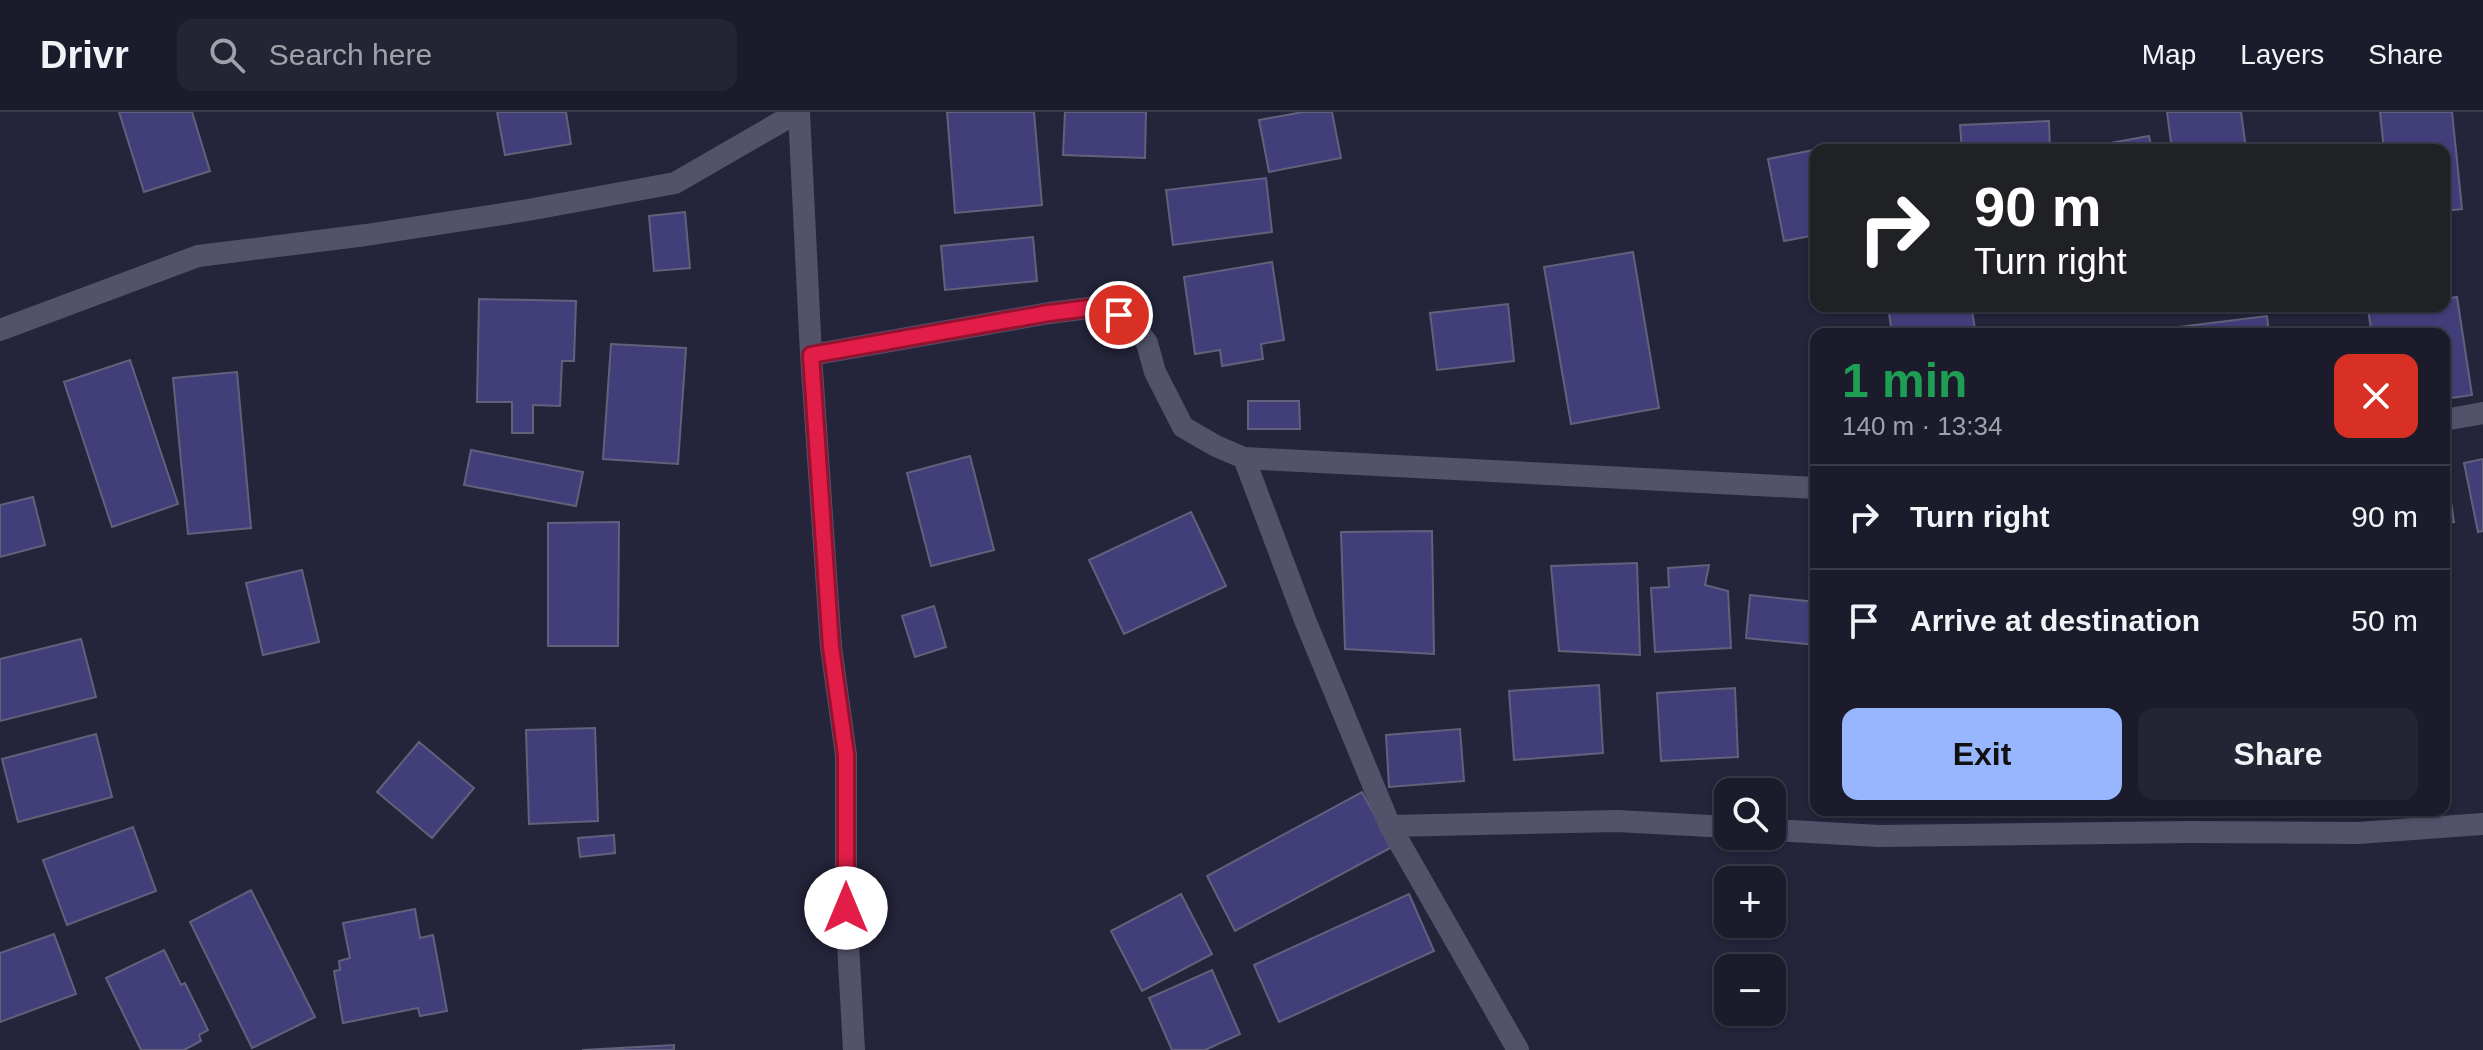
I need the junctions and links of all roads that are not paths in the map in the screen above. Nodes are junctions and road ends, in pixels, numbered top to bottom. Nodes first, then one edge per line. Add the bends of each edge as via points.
1 (798, 112) edge
2 (0, 330) edge
3 (811, 355) junction
4 (2483, 413) edge
5 (2450, 419) edge
6 (1244, 458) junction
7 (1810, 488) edge
8 (2483, 824) edge
9 (1390, 826) junction
10 (1714, 826) edge
11 (1786, 831) edge
12 (854, 1050) edge
13 (1518, 1050) edge

1 - 2 street via 675,183 484,217 198,256
1 - 3 street
3 - 6 street via 1105,306 1133,324 1147,343 1155,372 1183,427
3 - 12 street via 831,647 846,755 846,908
4 - 5 street
6 - 7 street
6 - 9 street
8 - 11 street via 2358,833 1879,836
9 - 10 street via 1617,821
9 - 13 street

